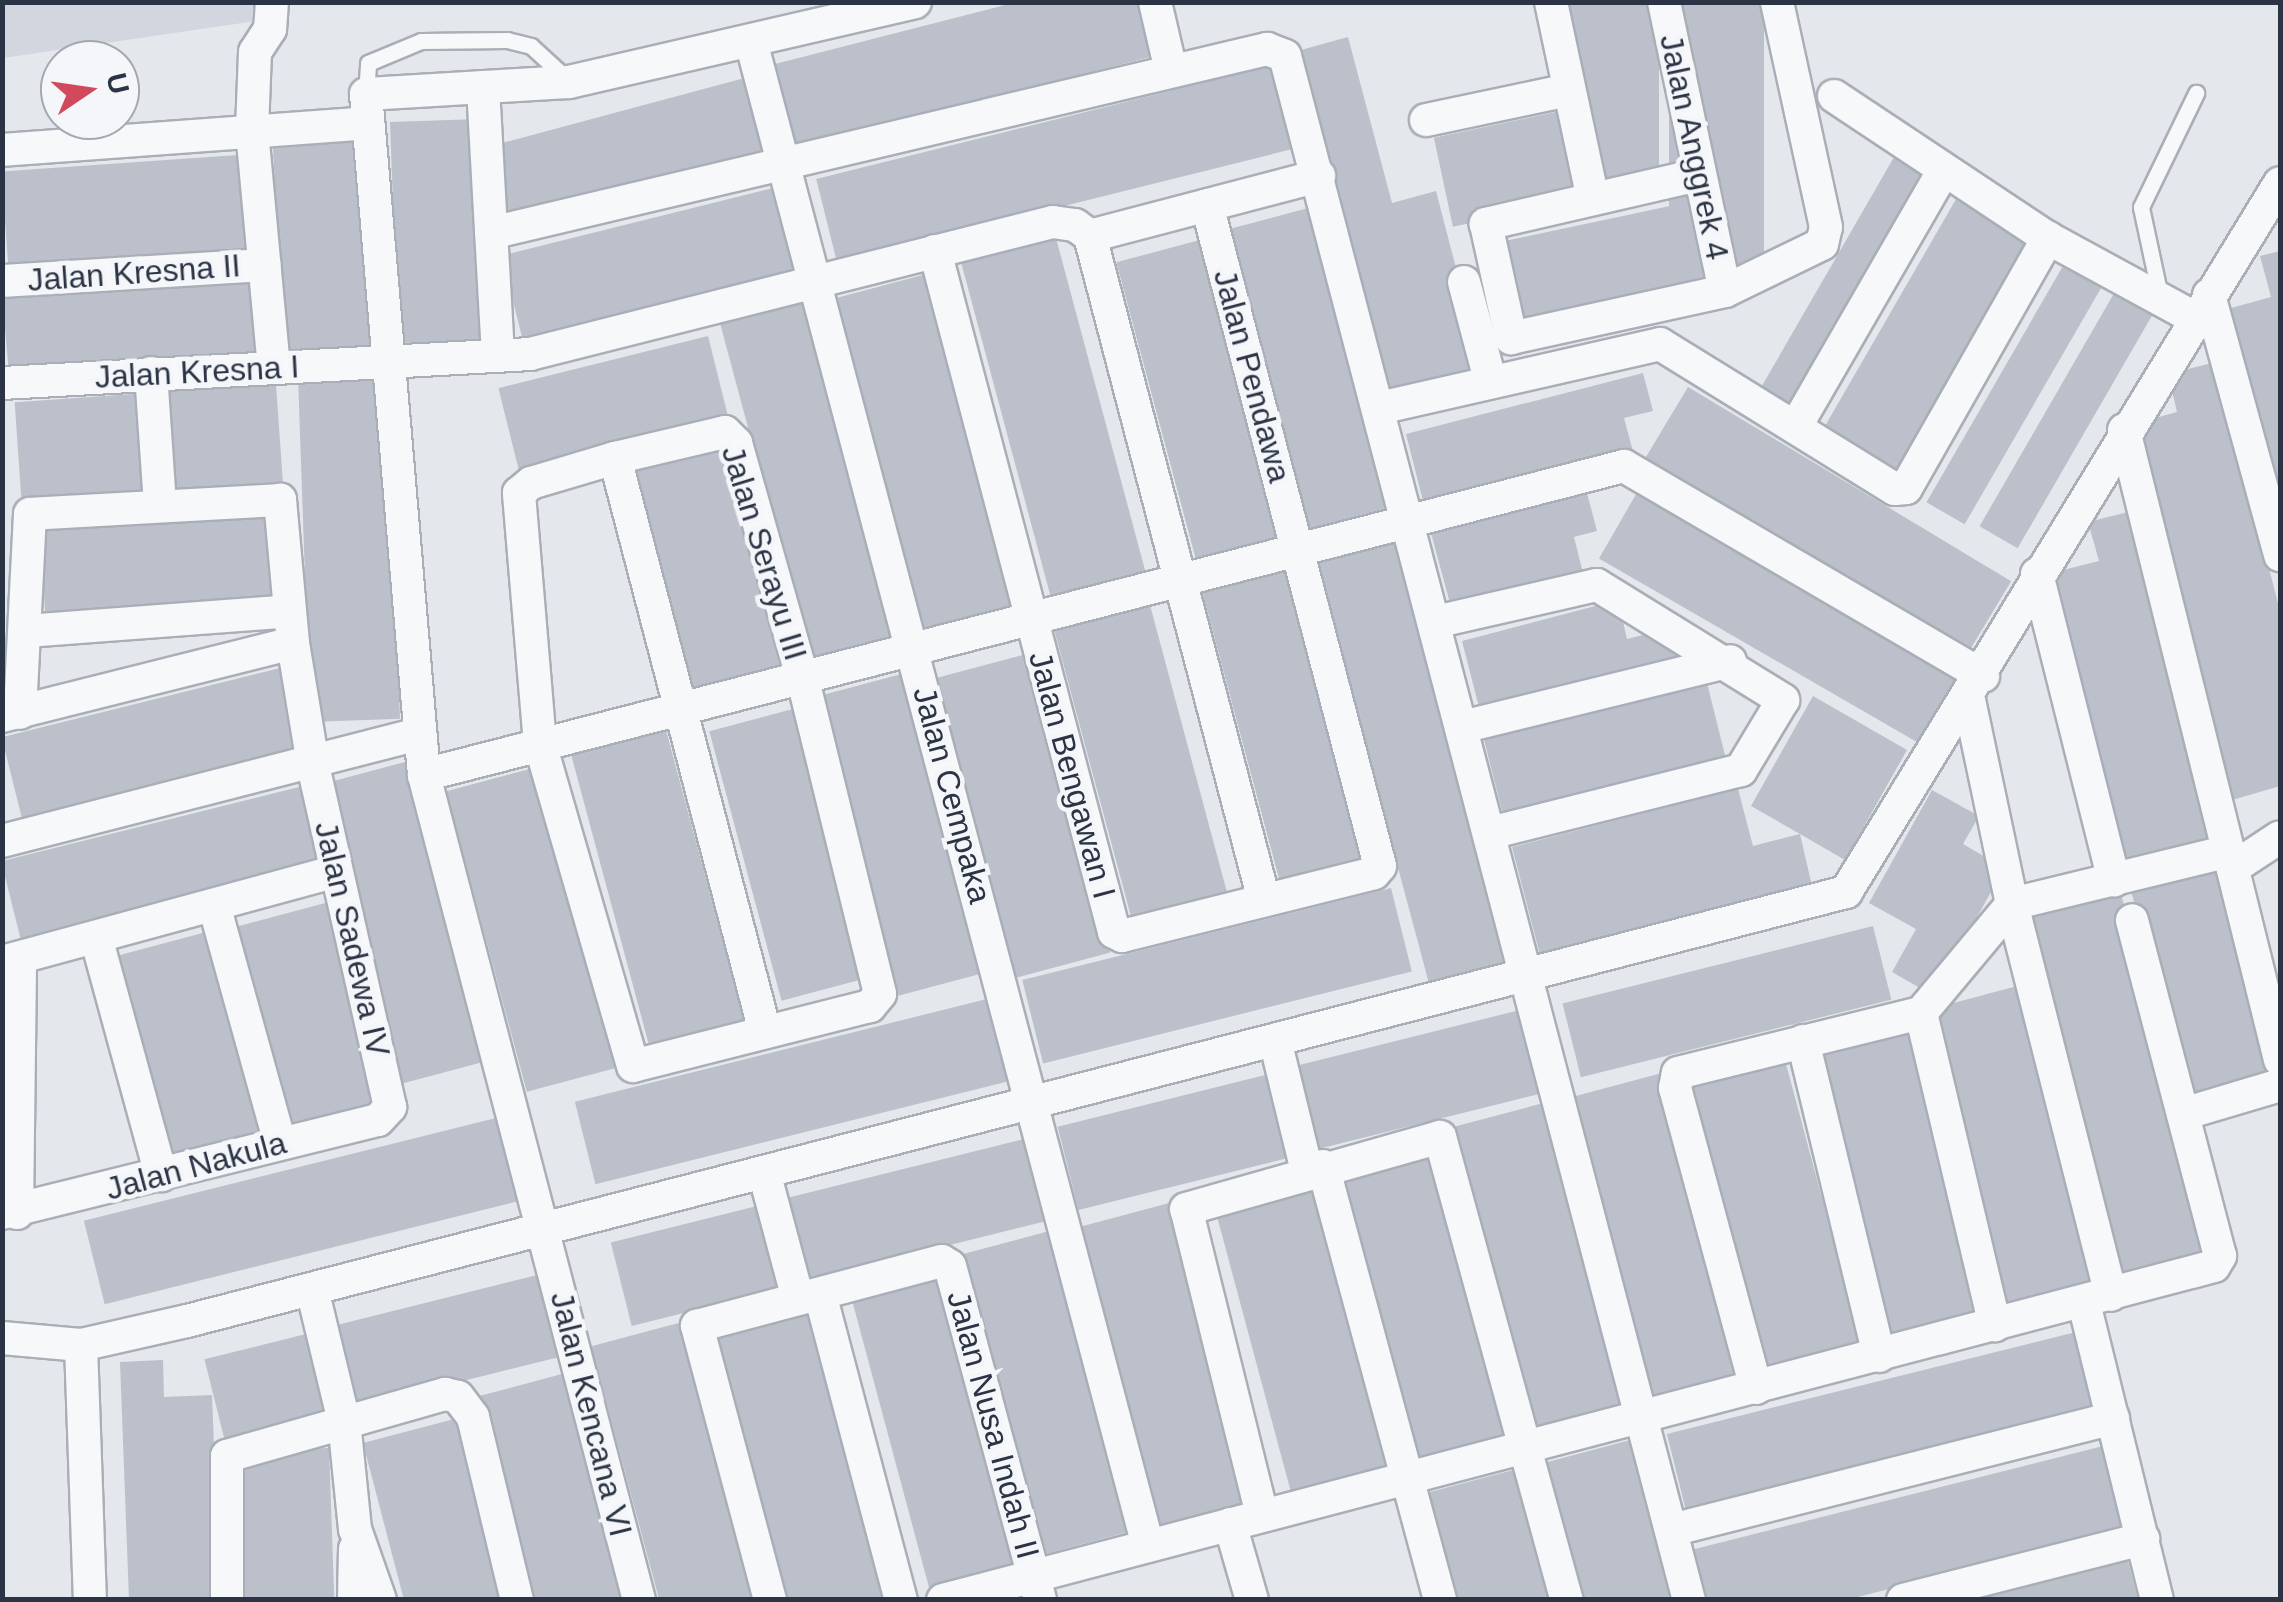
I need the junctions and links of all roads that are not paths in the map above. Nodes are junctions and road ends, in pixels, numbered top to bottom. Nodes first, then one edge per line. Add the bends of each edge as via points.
1 (272, 2) edge
2 (914, 2) edge
3 (1155, 2) edge
4 (1551, 2) edge
5 (1664, 2) edge
6 (1777, 2) edge
7 (752, 45) junction
8 (1170, 70) junction
9 (569, 82) junction
10 (483, 87) junction
11 (1568, 90) junction
12 (2196, 93) dead end
13 (1834, 96) dead end
14 (367, 108) junction
15 (1426, 120) dead end
16 (252, 132) junction
17 (2, 150) edge
18 (784, 162) junction
19 (1944, 170) junction
20 (1698, 175) junction
21 (1319, 176) junction
22 (2280, 183) edge
23 (1593, 199) junction
24 (1207, 205) junction
25 (491, 233) junction
26 (1090, 236) junction
27 (2048, 238) junction
28 (934, 251) junction
29 (266, 265) junction
30 (2, 281) edge
31 (1464, 282) dead end
32 (816, 284) junction
33 (1725, 291) junction
34 (2161, 300) junction
35 (2202, 307) junction
36 (498, 354) junction
37 (390, 362) junction
38 (274, 367) junction
39 (151, 373) junction
40 (1490, 380) junction
41 (2, 383) edge
42 (1379, 408) junction
43 (1796, 426) junction
44 (2124, 430) junction
45 (616, 458) junction
46 (160, 505) junction
47 (1408, 518) junction
48 (1297, 547) junction
49 (2280, 556) edge
50 (2037, 574) junction
51 (1180, 578) junction
52 (1030, 617) junction
53 (1435, 622) junction
54 (291, 627) junction
55 (26, 631) junction
56 (913, 647) junction
57 (1730, 662) junction
58 (802, 676) junction
59 (1976, 688) junction
60 (683, 708) junction
61 (11, 714) edge
62 (1462, 727) junction
63 (419, 734) junction
64 (540, 744) junction
65 (313, 764) junction
66 (424, 775) junction
67 (1490, 833) junction
68 (2280, 837) edge
69 (2, 841) edge
70 (2231, 859) junction
71 (333, 872) junction
72 (2114, 880) junction
73 (1264, 900) junction
74 (2012, 904) junction
75 (214, 905) junction
76 (2132, 920) dead end
77 (96, 937) junction
78 (11, 960) edge
79 (1530, 974) junction
80 (1921, 1012) junction
81 (765, 1032) junction
82 (1275, 1040) junction
83 (1802, 1042) junction
84 (2280, 1060) edge
85 (2280, 1085) edge
86 (1033, 1103) junction
87 (388, 1113) joint
88 (2183, 1114) junction
89 (280, 1143) junction
90 (1315, 1168) junction
91 (764, 1172) junction
92 (161, 1175) junction
93 (10, 1213) edge
94 (543, 1228) junction
95 (312, 1289) junction
96 (809, 1296) junction
97 (2098, 1299) junction
98 (1995, 1325) junction
99 (2, 1338) edge
100 (81, 1345) junction
101 (1880, 1356) junction
102 (1756, 1388) junction
103 (1640, 1416) junction
104 (2113, 1418) junction
105 (344, 1421) junction
106 (1526, 1444) junction
107 (1408, 1476) junction
108 (1262, 1516) junction
109 (1230, 1524) junction
110 (355, 1529) junction
111 (1670, 1530) junction
112 (2143, 1539) junction
113 (1148, 1546) junction
114 (1037, 1587) edge
115 (90, 1600) edge
116 (227, 1600) edge
117 (354, 1600) edge
118 (380, 1600) edge
119 (517, 1600) edge
120 (638, 1600) edge
121 (770, 1600) edge
122 (901, 1600) edge
123 (944, 1600) edge
124 (1252, 1600) edge
125 (1440, 1600) edge
126 (1567, 1600) edge
127 (1688, 1600) edge
128 (1903, 1600) edge
129 (2158, 1600) edge

1 - 16 street via 270,29 255,52
2 - 7 street
3 - 8 street
4 - 11 street
5 - 20 street, Jalan Anggrek 4
6 - 33 street via 1825,239 1805,256
7 - 9 street
7 - 18 street, Jalan Cempaka
8 - 18 street
8 - 21 street via 1280,51 1289,63
9 - 10 street
9 - 14 lane via 531,46 421,41 368,63
10 - 14 street
10 - 25 street
11 - 15 street
11 - 23 street
12 - 34 lane via 2141,207
13 - 19 street
14 - 16 street
14 - 37 street, Jalan Kencana VI
16 - 17 street
16 - 29 street
18 - 25 street
18 - 32 street, Jalan Cempaka
19 - 27 street
19 - 43 street
20 - 23 street
20 - 33 street, Jalan Anggrek 4
21 - 24 street
21 - 42 street
22 - 35 street
23 - 33 street via 1486,224 1513,339
24 - 26 street
24 - 48 street, Jalan Pendawa
25 - 36 street
26 - 28 street, Jalan Kresna I via 1054,222
26 - 51 street
27 - 34 street
27 - 43 street via 1906,488 1895,490
28 - 32 street, Jalan Kresna I
28 - 52 street, Jalan Bengawan I
29 - 30 street, Jalan Kresna II
29 - 38 street
31 - 40 street
32 - 36 street, Jalan Kresna I via 530,354
32 - 56 street, Jalan Cempaka
34 - 35 street
35 - 44 street
35 - 49 street
36 - 37 street, Jalan Kresna I
37 - 38 street, Jalan Kresna I
37 - 63 street, Jalan Kencana VI
38 - 39 street, Jalan Kresna I
39 - 41 street, Jalan Kresna I
39 - 46 street
40 - 42 street
40 - 43 street via 1660,344
42 - 47 street
44 - 50 street
44 - 70 street
45 - 58 street, Jalan Serayu III via 725,432 736,443
45 - 60 street
45 - 64 street via 531,483 519,493
46 - 54 street, Jalan Sadewa IV via 277,498
46 - 55 street via 30,514
47 - 48 street
47 - 53 street
47 - 59 street via 1624,466
48 - 51 street
48 - 73 street, Jalan Pendawa via 1380,866 1374,873
50 - 59 street
50 - 72 street
51 - 52 street
51 - 73 street
52 - 56 street
52 - 73 street, Jalan Bengawan I via 1114,932 1122,936
53 - 57 street via 1592,584
53 - 62 street
54 - 55 street
54 - 61 street
54 - 65 street, Jalan Sadewa IV
55 - 61 street
56 - 58 street
56 - 86 street, Jalan Cempaka
57 - 62 street
57 - 67 street via 1778,692 1784,704 1742,770
58 - 60 street
58 - 81 street, Jalan Serayu III via 880,994 870,1006
59 - 74 street
59 - 79 street via 1846,892
60 - 64 street
60 - 81 street
62 - 67 street
63 - 65 street
63 - 66 street, Jalan Kencana VI
64 - 66 street
64 - 81 street via 629,1064
65 - 69 street
65 - 71 street, Jalan Sadewa IV
66 - 94 street, Jalan Kencana VI
67 - 79 street
68 - 70 street
70 - 72 street
70 - 84 street
71 - 75 street
71 - 87 street, Jalan Sadewa IV
72 - 74 street
74 - 80 street
74 - 97 street
75 - 77 street
75 - 89 street
76 - 88 street
77 - 78 street
77 - 92 street
78 - 93 street
79 - 82 street
79 - 103 street
80 - 83 street
80 - 98 street
82 - 86 street
82 - 90 street
83 - 101 street
83 - 102 street via 1675,1077
85 - 88 street
86 - 91 street
86 - 113 street, Jalan Cempaka
87 - 89 street, Jalan Nakula
88 - 97 street via 2219,1261
89 - 92 street, Jalan Nakula
90 - 106 street via 1431,1135 1442,1138
90 - 107 street
90 - 108 street via 1185,1210
91 - 94 street
91 - 96 street
92 - 93 street, Jalan Nakula
94 - 95 street
94 - 120 street, Jalan Kencana VI
95 - 100 street
95 - 105 street
96 - 114 street, Jalan Nusa Indah II via 938,1262 950,1266
96 - 121 street, Jalan Nusa Indah II via 703,1322 696,1331
96 - 122 street
97 - 98 street
97 - 104 street
98 - 101 street
99 - 100 street
100 - 115 street
101 - 102 street
102 - 103 street
103 - 106 street
103 - 111 street
104 - 111 street
104 - 112 street
105 - 110 street
105 - 116 street via 227,1456
105 - 119 street via 446,1394 466,1405
106 - 107 street
106 - 126 street
107 - 108 street
107 - 125 street
108 - 109 street
109 - 113 street
109 - 124 street
110 - 117 street
110 - 118 street
111 - 127 street
112 - 128 street
112 - 129 street
113 - 114 street
114 - 123 street

